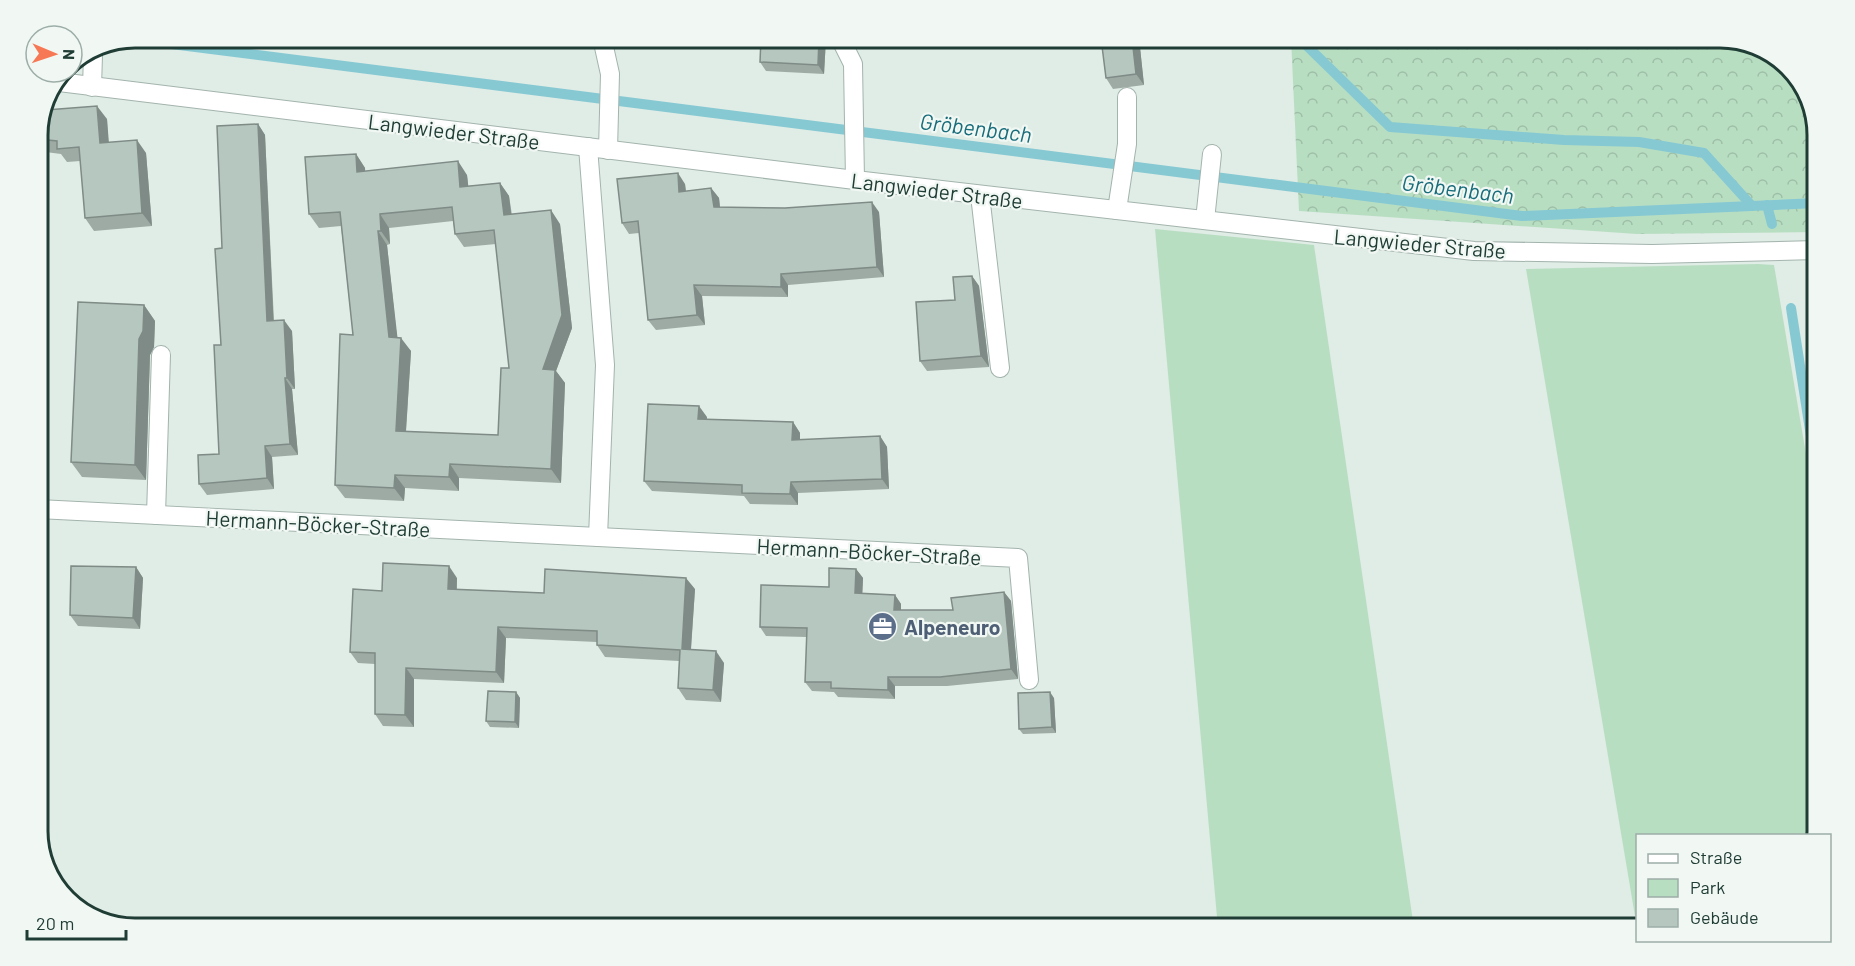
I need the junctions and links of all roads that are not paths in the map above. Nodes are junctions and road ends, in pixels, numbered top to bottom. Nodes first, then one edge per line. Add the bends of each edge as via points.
1 (604, 48) edge
2 (845, 48) edge
3 (93, 60) edge
4 (72, 84) edge
5 (92, 87) junction
6 (1127, 96) dead end
7 (588, 147) junction
8 (608, 150) junction
9 (1212, 154) dead end
10 (855, 180) junction
11 (980, 195) junction
12 (1117, 210) junction
13 (1205, 220) junction
14 (1807, 250) edge
15 (161, 355) dead end
16 (1000, 368) dead end
17 (48, 510) edge
18 (156, 515) junction
19 (598, 537) junction
20 (1029, 680) dead end

1 - 8 street via 610,74
2 - 10 street via 853,63
3 - 5 street
4 - 5 street, Langwieder Straße
5 - 7 street, Langwieder Straße
6 - 12 street via 1127,144
7 - 8 street, Langwieder Straße
7 - 19 street via 605,365
8 - 10 street, Langwieder Straße
9 - 13 street
10 - 11 street, Langwieder Straße
11 - 12 street, Langwieder Straße
11 - 16 street
12 - 13 street, Langwieder Straße
13 - 14 street, Langwieder Straße via 1474,251 1652,254
15 - 18 street
17 - 18 street, Hermann-Böcker-Straße
18 - 19 street, Hermann-Böcker-Straße
19 - 20 street, Hermann-Böcker-Straße via 1018,558

